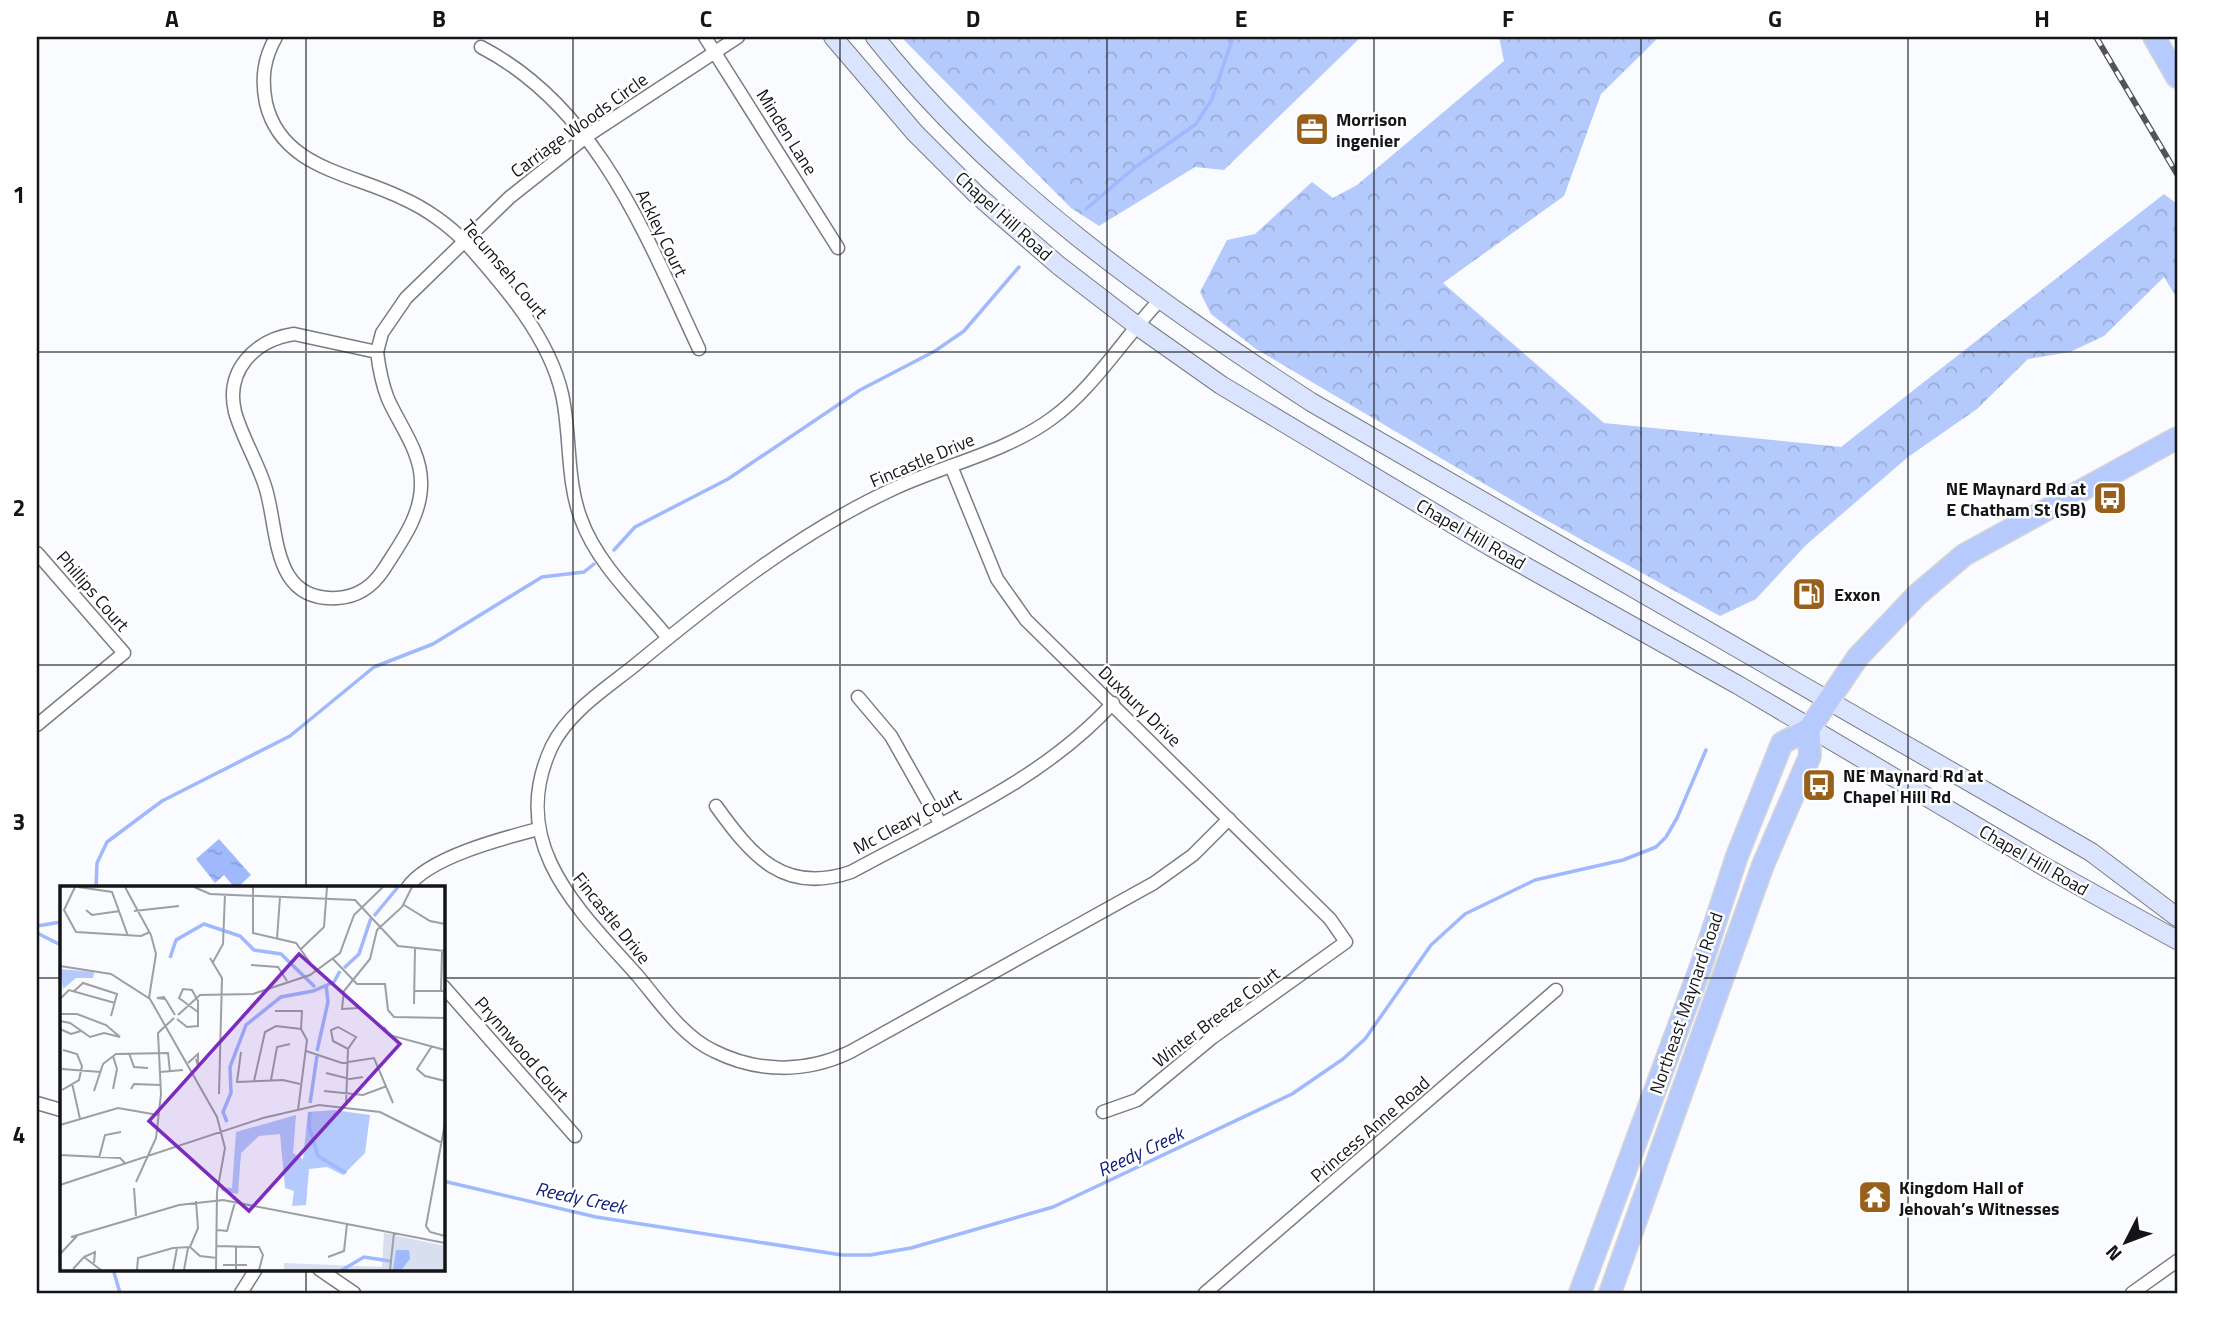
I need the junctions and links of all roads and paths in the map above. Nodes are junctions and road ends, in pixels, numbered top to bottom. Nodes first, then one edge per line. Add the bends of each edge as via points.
1 (276, 37) edge
2 (705, 37) edge
3 (738, 37) edge
4 (833, 37) edge
5 (875, 37) edge
6 (2154, 37) edge
7 (481, 47) dead end
8 (715, 51) junction
9 (2177, 77) edge
10 (587, 136) junction
11 (465, 242) junction
12 (838, 248) dead end
13 (1158, 301) junction
14 (1136, 325) junction
15 (699, 349) dead end
16 (377, 352) junction
17 (2177, 438) edge
18 (951, 466) junction
19 (37, 553) edge
20 (668, 638) junction
21 (858, 696) dead end
22 (1830, 701) junction
23 (1113, 703) junction
24 (37, 725) edge
25 (1809, 729) junction
26 (716, 806) dead end
27 (1229, 819) junction
28 (940, 823) junction
29 (538, 829) junction
30 (409, 886) edge
31 (2177, 917) edge
32 (2177, 940) edge
33 (1346, 942) joint
34 (444, 987) edge
35 (1556, 990) dead end
36 (37, 1103) edge
37 (60, 1110) edge
38 (1103, 1112) dead end
39 (575, 1136) dead end
40 (2177, 1261) edge
41 (255, 1270) edge
42 (320, 1270) edge
43 (242, 1293) edge
44 (354, 1293) edge
45 (1205, 1293) edge
46 (1580, 1293) edge
47 (1610, 1293) edge
48 (2132, 1293) edge

1 - 11 street, Tecumseh Court via 262,77 273,123 288,145 319,166 424,209
2 - 8 street, Minden Lane
3 - 8 street, Carriage Woods Circle
4 - 14 main road, Chapel Hill Road via 915,133 977,195
5 - 13 main road, Chapel Hill Road via 1012,181
6 - 9 main road
7 - 10 street, Ackley Court via 537,86
8 - 10 street, Carriage Woods Circle
8 - 12 street, Minden Lane
10 - 11 street, Carriage Woods Circle via 510,197
10 - 15 street, Ackley Court via 618,183
11 - 16 street, Carriage Woods Circle via 392,316
11 - 20 street, Tecumseh Court via 534,330 554,371 562,393 576,500 589,536
13 - 14 street, Fincastle Drive
13 - 22 main road, Chapel Hill Road via 1311,402
14 - 18 street, Fincastle Drive via 1083,390 1050,420
14 - 25 main road, Chapel Hill Road via 1221,385 1440,517
16 - 16 street via 304,334 281,335 252,351 236,380 236,414 266,487 281,562 296,584 327,598 350,596 379,578 417,513 420,468 389,400
17 - 22 main road, Northeast Maynard Road via 1964,555 1917,595 1858,657
18 - 20 street, Fincastle Drive via 835,520 783,552
18 - 23 street, Duxbury Drive via 997,579 1012,603
19 - 24 street, Phillips Court via 124,653
20 - 29 street, Fincastle Drive via 566,725 552,746 542,776
21 - 28 street via 891,736
22 - 25 main road, Northeast Maynard Road
22 - 31 main road, Chapel Hill Road via 2091,852
23 - 27 street, Duxbury Drive
23 - 28 street, Mc Cleary Court via 1052,760
25 - 32 main road, Chapel Hill Road
25 - 46 main road, Northeast Maynard Road via 1783,743 1756,808
25 - 47 main road, Northeast Maynard Road via 1810,756 1762,865
26 - 28 street, Mc Cleary Court via 764,863 780,873 816,879 851,872
27 - 29 street, Fincastle Drive via 1193,855 1154,883 850,1052 801,1068 740,1062 713,1051 683,1028 566,892 551,867
27 - 33 street, Duxbury Drive via 1330,919
29 - 30 street via 443,862
33 - 38 street, Winter Breeze Court via 1213,1037 1137,1100
34 - 39 street, Prynnwood Court
35 - 45 street, Princess Anne Road
36 - 37 street
40 - 48 street
41 - 43 street
42 - 44 street

